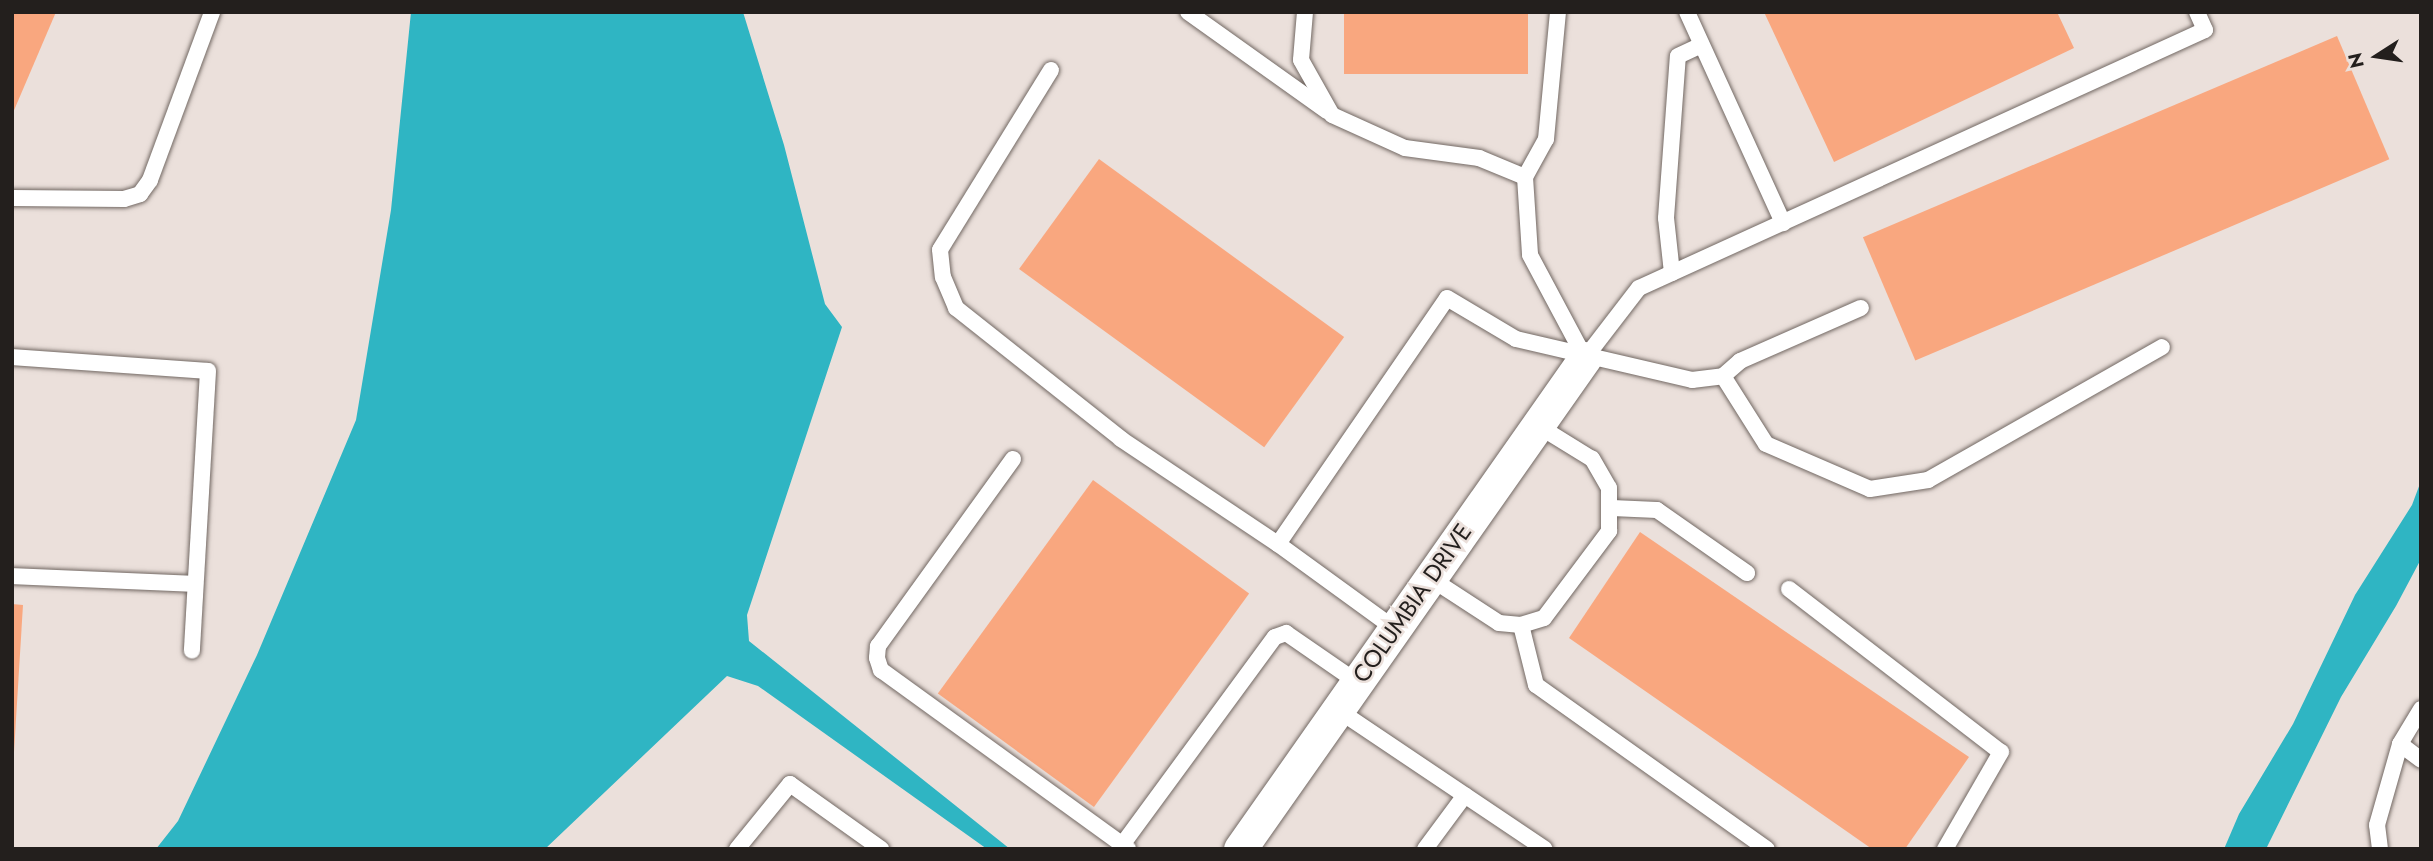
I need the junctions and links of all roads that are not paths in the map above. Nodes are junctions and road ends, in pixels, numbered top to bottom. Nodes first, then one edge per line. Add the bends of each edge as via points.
1 (212, 12) edge
2 (1188, 12) edge
3 (1305, 12) edge
4 (1558, 12) edge
5 (1687, 12) edge
6 (2197, 12) edge
7 (1702, 45) junction
8 (1051, 70) dead end
9 (1332, 115) junction
10 (1525, 177) junction
11 (12, 198) edge
12 (1783, 223) junction
13 (1672, 273) junction
14 (1861, 308) dead end
15 (2162, 346) dead end
16 (12, 357) edge
17 (1585, 358) junction
18 (1723, 376) junction
19 (1537, 425) junction
20 (1013, 459) dead end
21 (1612, 508) junction
22 (1278, 544) junction
23 (1747, 573) dead end
24 (12, 576) edge
25 (1430, 578) junction
26 (195, 584) junction
27 (1788, 589) dead end
28 (1521, 625) junction
29 (1395, 629) junction
30 (192, 651) dead end
31 (1357, 682) junction
32 (2421, 709) edge
33 (1338, 710) junction
34 (2400, 744) junction
35 (2421, 760) edge
36 (1465, 795) junction
37 (1125, 847) edge
38 (737, 849) edge
39 (881, 849) edge
40 (1240, 849) edge
41 (1425, 849) edge
42 (1545, 849) edge
43 (1767, 849) edge
44 (1945, 849) edge
45 (2380, 849) edge

1 - 11 lane via 150,180 140,194 124,199
2 - 9 lane
3 - 9 lane via 1301,60
4 - 10 lane via 1546,139
5 - 7 lane
6 - 12 lane via 2205,30
7 - 12 lane
7 - 13 lane via 1678,56 1666,218
8 - 22 lane via 940,250 943,277 956,308 1121,439
9 - 10 lane via 1405,148 1479,158
10 - 17 lane via 1530,255
12 - 13 lane
13 - 17 lane via 1639,288
14 - 18 lane via 1740,361
15 - 18 lane via 1928,480 1870,489 1766,444
16 - 26 lane via 208,371
17 - 18 lane via 1692,380
17 - 19 street, COLUMBIA DRIVE
17 - 22 lane via 1516,339 1447,298
19 - 21 lane via 1592,459 1609,488
19 - 25 street, COLUMBIA DRIVE
20 - 37 lane via 878,646 877,658 881,670
21 - 23 lane via 1657,510
21 - 28 lane via 1609,531 1544,618
22 - 29 lane
24 - 26 lane
25 - 28 lane via 1499,623
25 - 29 street, COLUMBIA DRIVE
26 - 30 lane
27 - 44 lane via 2001,752
28 - 43 lane via 1536,685
29 - 31 street, COLUMBIA DRIVE
31 - 33 street, COLUMBIA DRIVE
31 - 37 lane via 1286,633 1275,637
32 - 34 lane
33 - 36 lane
33 - 40 street, COLUMBIA DRIVE
34 - 35 lane
34 - 45 lane via 2377,825
36 - 41 lane
36 - 42 lane
38 - 39 lane via 790,784

